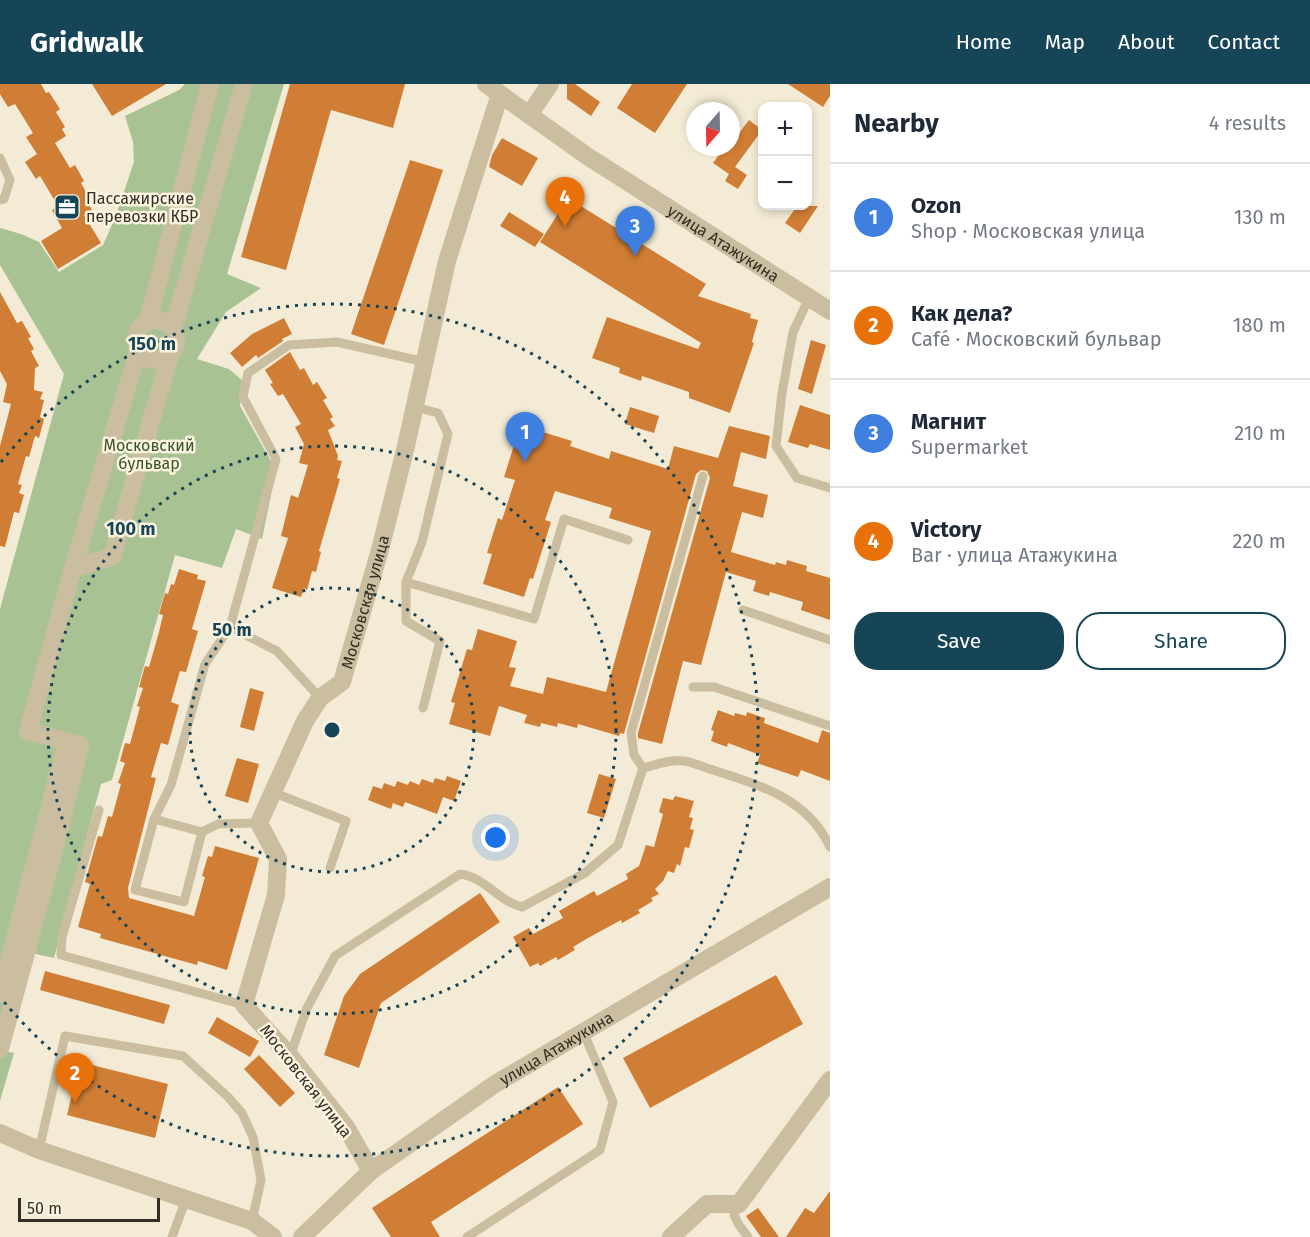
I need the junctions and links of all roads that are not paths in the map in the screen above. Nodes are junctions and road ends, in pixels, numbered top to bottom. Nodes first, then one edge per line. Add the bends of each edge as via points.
1 (210, 84) edge
2 (244, 84) edge
3 (550, 84) edge
4 (493, 89) edge
5 (529, 115) junction
6 (0, 158) edge
7 (0, 200) edge
8 (809, 298) junction
9 (830, 310) edge
10 (148, 321) junction
11 (173, 328) junction
12 (138, 351) junction
13 (170, 355) junction
14 (425, 362) junction
15 (415, 407) junction
16 (703, 476) dead end
17 (830, 488) edge
18 (628, 540) dead end
19 (73, 568) junction
20 (406, 582) junction
21 (742, 610) dead end
22 (230, 627) junction
23 (830, 640) edge
24 (693, 687) dead end
25 (320, 698) junction
26 (423, 708) dead end
27 (830, 726) edge
28 (643, 768) junction
29 (272, 792) junction
30 (99, 810) dead end
31 (154, 819) junction
32 (259, 823) junction
33 (202, 832) junction
34 (830, 847) edge
35 (330, 868) dead end
36 (830, 887) edge
37 (5, 995) edge
38 (244, 1005) junction
39 (583, 1031) junction
40 (0, 1049) edge
41 (290, 1056) junction
42 (830, 1080) edge
43 (0, 1133) edge
44 (39, 1150) junction
45 (370, 1171) junction
46 (186, 1199) junction
47 (740, 1204) junction
48 (252, 1221) junction
49 (172, 1237) edge
50 (273, 1237) edge
51 (302, 1237) edge
52 (467, 1237) edge
53 (671, 1237) edge
54 (748, 1237) edge

1 - 10 street
2 - 11 street
3 - 5 street
4 - 5 street, улица Атажукина
4 - 14 street, Московская улица via 447,261
5 - 8 street, улица Атажукина
6 - 7 lane via 10,180 4,199
8 - 9 street, улица Атажукина
8 - 17 lane via 793,332 776,446 797,478
10 - 11 street via 162,321
10 - 12 street via 136,337
11 - 13 street via 177,342
12 - 13 street via 150,360
12 - 19 street
13 - 19 street via 112,557
14 - 15 street, Московская улица
14 - 22 lane via 337,342 289,345 248,373 243,398 276,459
15 - 20 lane via 438,413 448,434 422,542
15 - 25 street, Московская улица via 342,682
16 - 28 lane via 631,733 634,755
18 - 20 lane via 564,519 534,619
19 - 37 street via 28,731 67,742 53,827
20 - 26 lane via 406,621 440,640
21 - 23 lane
22 - 25 lane via 277,651
22 - 31 lane via 205,664 171,785
24 - 27 lane via 714,687
25 - 29 street, Московская улица
28 - 34 lane via 683,761 746,780 792,801 814,820
28 - 41 lane via 618,845 585,873 522,908 512,905 483,881 460,874 335,956 307,1008
29 - 32 street, Московская улица
29 - 35 lane via 346,822
30 - 38 lane via 61,955
31 - 33 lane
31 - 33 lane via 135,890 184,903
32 - 33 lane via 218,824
32 - 38 street via 278,859 276,895
36 - 39 street, улица Атажукина
37 - 40 street
38 - 41 street, Московская улица
39 - 45 street, улица Атажукина via 495,1083
39 - 52 lane via 613,1102 600,1150
41 - 45 street, Московская улица via 346,1127
42 - 47 street
43 - 44 street
44 - 46 street
44 - 48 lane via 65,1036 183,1056 242,1113 253,1137 261,1180
45 - 51 street, улица Атажукина
46 - 48 street
46 - 49 lane
47 - 53 street via 707,1204
47 - 54 lane via 734,1215
48 - 50 street

